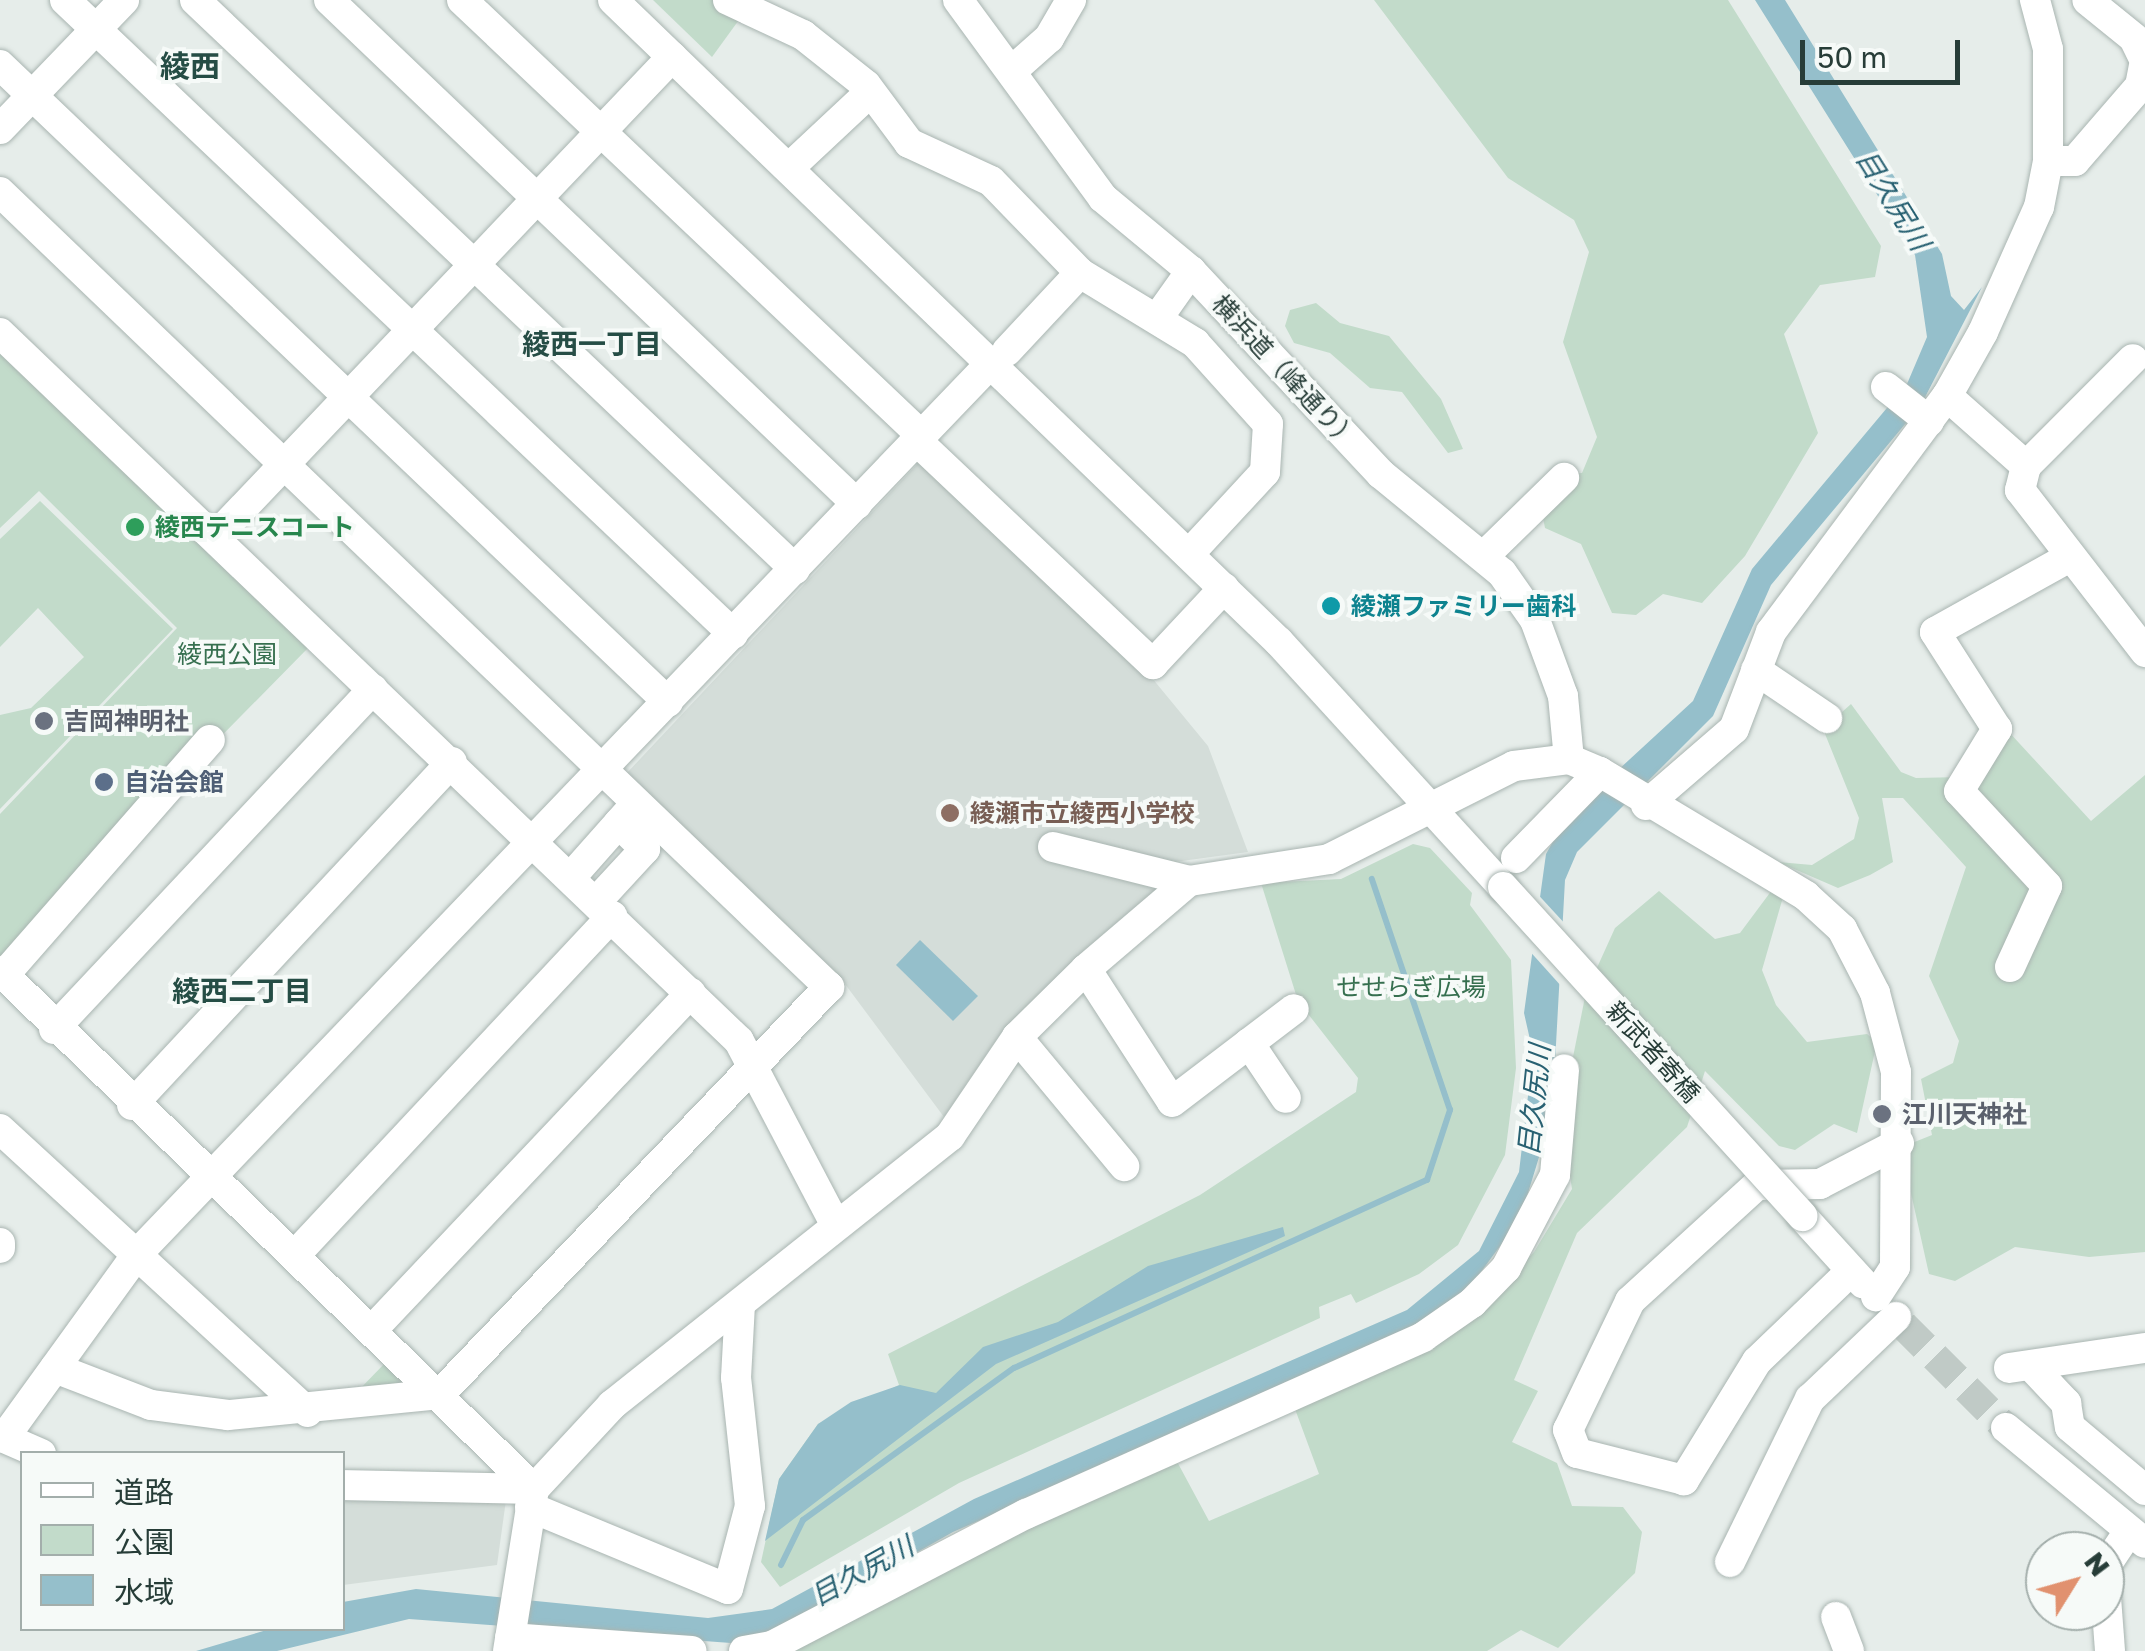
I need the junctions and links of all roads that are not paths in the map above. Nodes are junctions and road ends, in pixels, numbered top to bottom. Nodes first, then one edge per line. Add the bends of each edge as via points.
1 (66, 0) edge
2 (124, 0) edge
3 (195, 0) edge
4 (329, 0) edge
5 (462, 0) edge
6 (613, 0) edge
7 (728, 0) edge
8 (958, 0) edge
9 (1070, 0) edge
10 (2035, 0) edge
11 (2087, 0) edge
12 (96, 29) junction
13 (672, 57) junction
14 (0, 64) edge
15 (1014, 69) junction
16 (868, 94) junction
17 (31, 97) junction
18 (0, 129) edge
19 (602, 133) junction
20 (2048, 160) junction
21 (788, 168) junction
22 (0, 192) edge
23 (539, 198) junction
24 (474, 266) junction
25 (1191, 271) junction
26 (1080, 273) junction
27 (1157, 319) junction
28 (0, 333) edge
29 (409, 334) junction
30 (999, 357) junction
31 (2133, 359) dead end
32 (1889, 389) dead end
33 (1948, 396) junction
34 (347, 400) junction
35 (1925, 418) junction
36 (919, 439) junction
37 (2026, 466) junction
38 (283, 467) junction
39 (1564, 478) dead end
40 (857, 504) junction
41 (215, 537) junction
42 (1189, 554) junction
43 (1484, 556) junction
44 (2068, 558) junction
45 (795, 569) junction
46 (1224, 588) junction
47 (733, 634) junction
48 (2145, 652) edge
49 (1756, 670) junction
50 (372, 688) junction
51 (668, 702) junction
52 (1827, 718) dead end
53 (210, 740) dead end
54 (1570, 760) junction
55 (452, 762) junction
56 (604, 769) junction
57 (1601, 774) junction
58 (1642, 802) junction
59 (1429, 808) junction
60 (627, 813) junction
61 (535, 842) junction
62 (1053, 847) dead end
63 (1516, 858) dead end
64 (571, 877) junction
65 (1188, 881) junction
66 (604, 908) junction
67 (2010, 966) dead end
68 (1086, 969) junction
69 (2, 973) edge
70 (691, 994) junction
71 (1294, 1009) dead end
72 (54, 1028) junction
73 (1017, 1037) junction
74 (1248, 1044) junction
75 (756, 1064) junction
76 (1564, 1069) dead end
77 (1286, 1098) dead end
78 (132, 1105) junction
79 (0, 1129) edge
80 (1899, 1142) junction
81 (1124, 1166) dead end
82 (212, 1176) junction
83 (834, 1222) junction
84 (138, 1253) junction
85 (296, 1254) junction
86 (1852, 1271) junction
87 (740, 1304) junction
88 (1892, 1313) junction
89 (374, 1328) junction
90 (2145, 1348) edge
91 (55, 1368) junction
92 (440, 1394) junction
93 (308, 1412) junction
94 (2006, 1428) tunnel mouth
95 (2, 1437) edge
96 (34, 1451) edge
97 (345, 1485) edge
98 (528, 1490) junction
99 (2145, 1490) edge
100 (2137, 1537) edge
101 (1730, 1562) dead end
102 (1836, 1617) dead end
103 (509, 1645) edge
104 (692, 1651) edge
105 (744, 1651) edge
106 (1849, 1651) edge

1 - 12 street
2 - 12 street
3 - 24 street
4 - 23 street
5 - 19 street
6 - 13 street, 新武者寄橋
7 - 16 street via 802,35
8 - 15 street, 横浜道（峰通り）
9 - 15 street via 1049,38
10 - 20 street via 2048,49
11 - 20 street via 2134,38 2145,61 2140,86 2075,162
12 - 17 street
12 - 29 street
13 - 19 street
13 - 21 street, 新武者寄橋
14 - 17 street
15 - 25 street, 横浜道（峰通り） via 1068,160
16 - 21 street
16 - 26 street via 909,143 1022,206
17 - 18 street
17 - 34 street
19 - 23 street
19 - 36 street
20 - 33 street via 2016,258
21 - 30 street, 新武者寄橋
22 - 38 street
23 - 24 street
23 - 40 street
24 - 29 street
24 - 45 street
25 - 27 street
25 - 43 street, 横浜道（峰通り） via 1381,474
26 - 27 street
26 - 30 street
27 - 42 street via 1195,343 1268,424 1265,472
28 - 41 street
29 - 34 street
29 - 47 street
30 - 36 street
30 - 42 street, 新武者寄橋
31 - 37 street
32 - 35 street
33 - 35 street
33 - 37 street
34 - 38 street
34 - 51 street
35 - 49 street via 1827,552
36 - 40 street
36 - 46 street via 1153,664
37 - 44 street via 2020,490
38 - 41 street
38 - 56 street
39 - 43 street
40 - 45 street
41 - 50 street
42 - 46 street, 新武者寄橋
43 - 54 street, 横浜道（峰通り） via 1535,620 1563,696
44 - 48 street
44 - 67 street via 1935,632 1997,728 1959,791 2047,886
45 - 47 street
46 - 59 street, 新武者寄橋
47 - 51 street
49 - 52 street
49 - 58 street via 1734,729
50 - 55 street
50 - 72 street
51 - 56 street
53 - 69 street
54 - 57 street
54 - 59 street via 1514,766
55 - 61 street
55 - 78 street
56 - 60 street
56 - 61 street
57 - 58 street
57 - 63 street
58 - 80 street via 1806,896 1842,928 1888,1030
59 - 65 street via 1330,858
59 - 86 street, 新武者寄橋, bridge
60 - 64 street
60 - 66 street via 645,849
60 - 75 street via 829,988
61 - 64 street
61 - 82 street
62 - 65 street
64 - 66 street
65 - 68 street
66 - 70 street
66 - 85 street
68 - 73 street
68 - 74 street via 1172,1102
69 - 72 street
70 - 75 street
70 - 89 street
71 - 74 street
72 - 78 street
73 - 81 street
73 - 83 street via 950,1136
74 - 77 street
75 - 83 street
75 - 92 street
76 - 105 street via 1555,1174 1506,1268 1472,1303 1423,1337 1026,1514 772,1646
78 - 82 street
79 - 84 street
80 - 86 street via 1820,1184 1757,1185 1630,1301 1568,1430 1576,1453 1684,1480 1757,1361
80 - 88 street
82 - 84 street
82 - 85 street
83 - 87 street
84 - 91 street
84 - 93 street
85 - 89 street
86 - 88 street, 新武者寄橋
87 - 98 street via 612,1404
87 - 98 street via 736,1378 750,1506 728,1590
88 - 101 street via 1804,1407
89 - 92 street
90 - 99 street via 2021,1368 2066,1403 2070,1427
91 - 93 street via 151,1405
91 - 95 street
92 - 93 street
92 - 98 street
94 - 100 street
95 - 96 street
97 - 98 street
98 - 103 street
102 - 106 street
103 - 104 street

